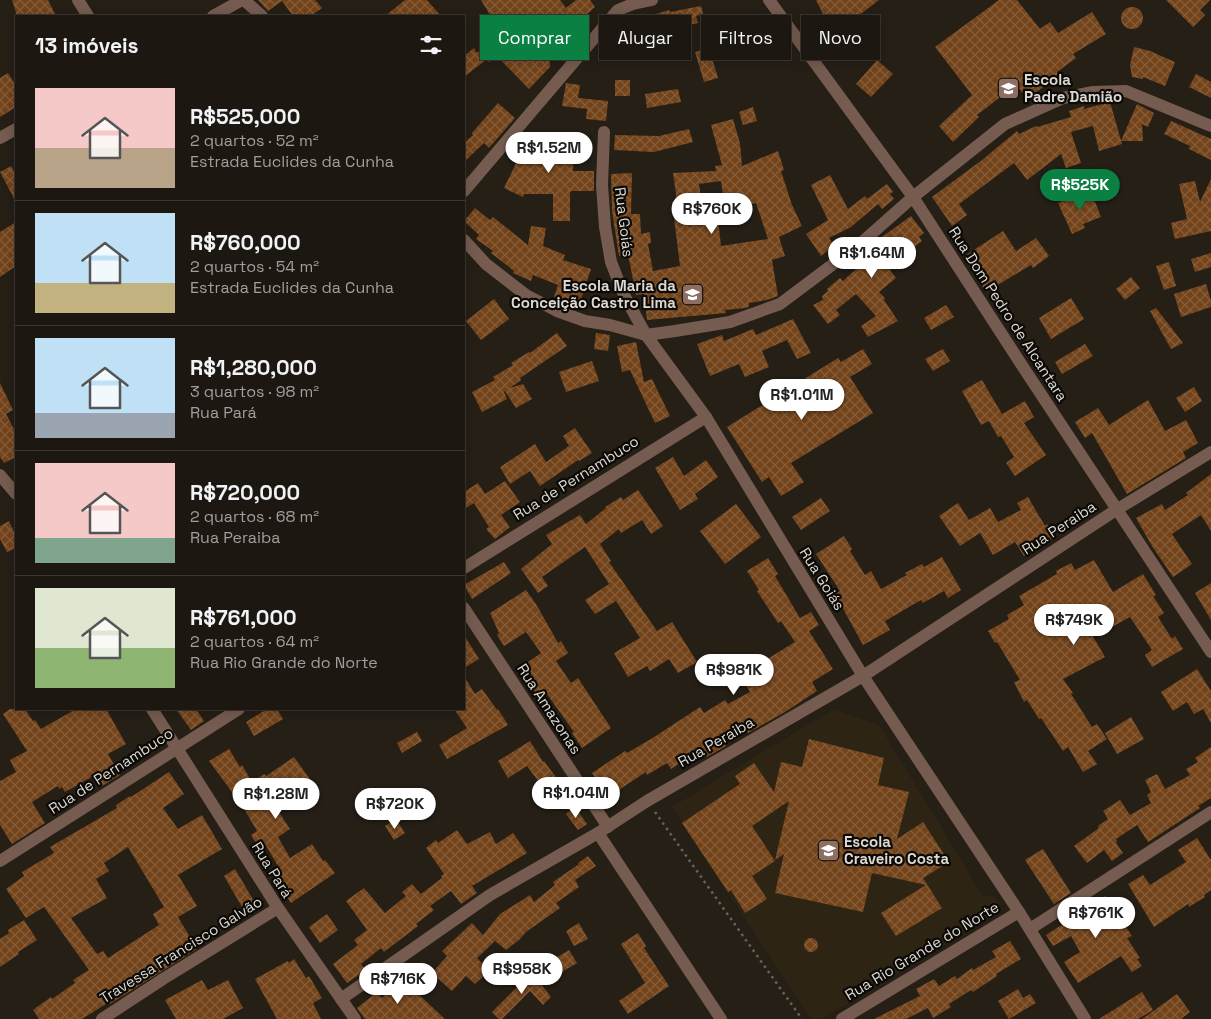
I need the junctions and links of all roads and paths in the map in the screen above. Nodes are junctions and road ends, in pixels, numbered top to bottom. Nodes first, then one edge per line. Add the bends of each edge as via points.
1 (78, 0) edge
2 (243, 0) edge
3 (652, 0) edge
4 (769, 0) edge
5 (87, 15) edge
6 (215, 15) edge
7 (261, 15) edge
8 (1211, 126) edge
9 (15, 130) edge
10 (604, 132) dead end
11 (0, 138) edge
12 (465, 190) edge
13 (913, 197) junction
14 (465, 241) edge
15 (646, 335) junction
16 (706, 417) junction
17 (1211, 452) edge
18 (0, 475) edge
19 (15, 489) edge
20 (0, 495) edge
21 (1116, 510) junction
22 (465, 567) edge
23 (465, 610) edge
24 (1211, 652) edge
25 (863, 676) junction
26 (153, 710) edge
27 (238, 710) edge
28 (176, 748) junction
29 (647, 801) junction
30 (1211, 812) edge
31 (603, 830) junction
32 (0, 861) edge
33 (278, 908) junction
34 (1019, 912) junction
35 (1030, 929) junction
36 (341, 999) junction
37 (102, 1019) edge
38 (354, 1019) edge
39 (721, 1019) edge
40 (802, 1019) edge
41 (842, 1019) edge
42 (1085, 1019) edge

1 - 5 street
2 - 6 street
2 - 7 street
3 - 12 street via 618,10
4 - 13 street, Rua Dom Pedro de Alcantara
8 - 13 street via 1126,92 1093,92 1063,98 1005,124
9 - 11 street
10 - 15 street, Rua Goiás via 602,186 611,262 624,295
13 - 15 street via 860,244 780,304 730,322
13 - 21 street, Rua Dom Pedro de Alcantara
14 - 15 street via 486,264 526,295 585,321
15 - 16 street, Rua Goiás
16 - 22 street, Rua de Pernambuco
16 - 25 street, Rua Goiás
17 - 21 street, Rua Peraiba
18 - 19 street
19 - 20 street
21 - 24 street, Rua Dom Pedro de Alcantara
21 - 25 street, Rua Peraiba
23 - 31 street, Rua Amazonas
25 - 29 street, Rua Peraiba
25 - 34 street, Rua Goiás
26 - 28 street, Rua Pará
27 - 28 street, Rua de Pernambuco
28 - 32 street, Rua de Pernambuco
28 - 33 street, Rua Pará
29 - 31 street, Rua Peraiba
29 - 40 path
30 - 35 street
31 - 36 street, Rua Peraiba via 490,895
31 - 39 street, Rua Amazonas
33 - 36 street, Rua Pará
33 - 37 street, Travessa Francisco Galvão
34 - 35 street, Rua Goiás
34 - 41 street, Rua Rio Grande do Norte
35 - 42 street, Rua Goiás
36 - 38 street, Rua Pará

